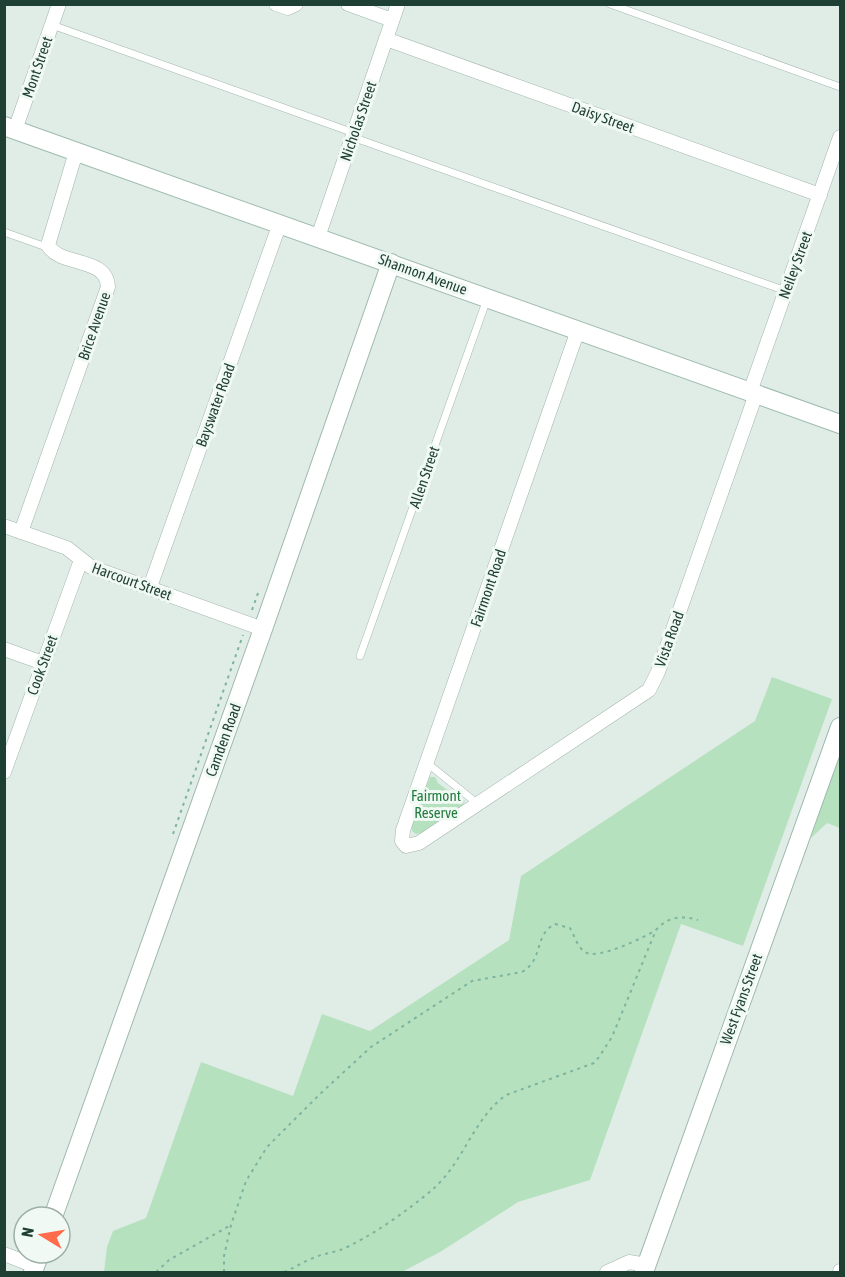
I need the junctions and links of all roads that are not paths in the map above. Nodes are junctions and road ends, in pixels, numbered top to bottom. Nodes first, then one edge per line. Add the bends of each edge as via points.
1 (59, 4) edge
2 (276, 4) edge
3 (296, 4) edge
4 (348, 4) edge
5 (398, 4) edge
6 (610, 4) edge
7 (392, 20) junction
8 (52, 25) junction
9 (386, 39) junction
10 (840, 87) edge
11 (10, 128) edge
12 (353, 135) junction
13 (840, 137) edge
14 (76, 152) junction
15 (820, 195) junction
16 (280, 223) junction
17 (4, 232) edge
18 (318, 237) junction
19 (49, 248) junction
20 (391, 263) junction
21 (786, 291) junction
22 (487, 297) junction
23 (578, 330) junction
24 (753, 393) junction
25 (840, 423) edge
26 (4, 526) edge
27 (21, 532) junction
28 (81, 560) junction
29 (150, 588) junction
30 (263, 629) junction
31 (4, 649) edge
32 (360, 656) dead end
33 (43, 663) junction
34 (840, 727) edge
35 (427, 763) junction
36 (4, 772) edge
37 (478, 804) junction
38 (404, 845) joint
39 (57, 1205) edge
40 (646, 1269) edge
41 (608, 1272) edge
42 (626, 1272) edge

1 - 8 street, Mont Street
2 - 3 street via 288,8
4 - 7 street
5 - 7 street, Nicholas Street
6 - 10 lane
7 - 9 street, Nicholas Street
8 - 11 street, Mont Street
8 - 12 lane
9 - 12 street, Nicholas Street
9 - 15 street, Daisy Street
11 - 14 street, Shannon Avenue
12 - 18 street, Nicholas Street
12 - 21 lane
13 - 15 street, Neiley Street
14 - 16 street, Shannon Avenue
14 - 19 street via 48,238
15 - 21 street, Neiley Street
16 - 18 street, Shannon Avenue
16 - 29 street, Bayswater Road
17 - 19 lane
18 - 20 street, Shannon Avenue
19 - 27 street, Brice Avenue via 99,270 108,287
20 - 22 street, Shannon Avenue
20 - 30 street, Camden Road
21 - 24 street, Neiley Street
22 - 23 street, Shannon Avenue
22 - 32 lane, Allen Street
23 - 24 street, Shannon Avenue
23 - 35 street, Fairmont Road
24 - 25 street, Shannon Avenue
24 - 37 street, Vista Road via 649,690
26 - 27 street, Harcourt Street
27 - 28 street, Harcourt Street via 67,548
28 - 29 street, Harcourt Street
28 - 33 street, Cook Street
29 - 30 street, Harcourt Street
30 - 39 street, Camden Road
31 - 33 street
33 - 36 street, Cook Street
34 - 40 street, West Fyans Street
35 - 37 lane
35 - 38 street, Fairmont Road via 402,833
37 - 38 street, Vista Road via 419,843
40 - 41 street via 629,1262
41 - 42 street

